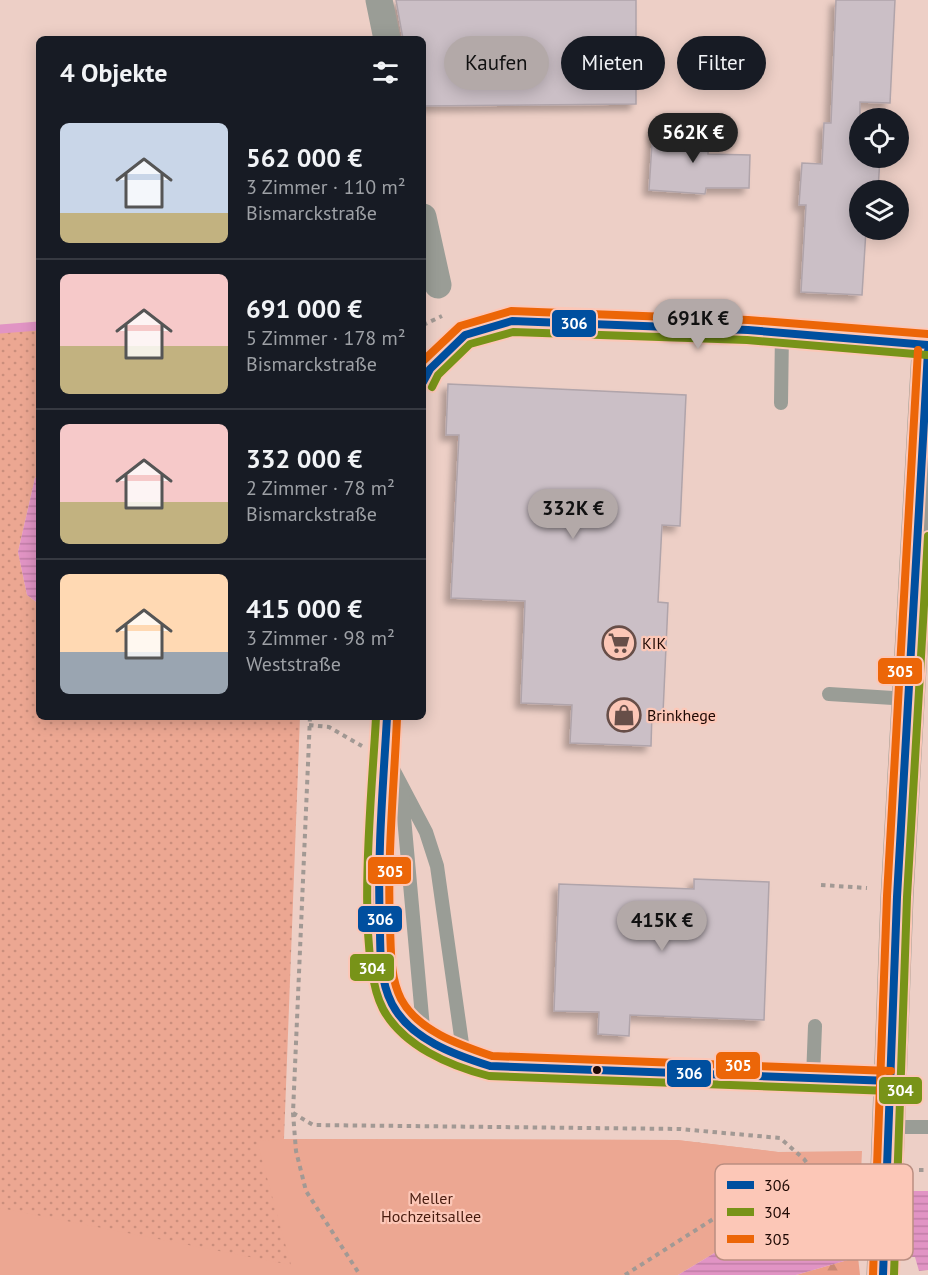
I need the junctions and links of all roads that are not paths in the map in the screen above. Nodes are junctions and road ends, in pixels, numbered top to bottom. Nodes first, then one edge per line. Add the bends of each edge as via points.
1 (379, 0) edge
2 (386, 36) edge
3 (426, 231) edge
4 (438, 285) dead end
5 (782, 332) junction
6 (465, 334) joint
7 (928, 345) edge
8 (928, 351) edge
9 (426, 376) edge
10 (781, 403) dead end
11 (829, 694) dead end
12 (909, 699) junction
13 (387, 720) edge
14 (385, 754) junction
15 (402, 790) junction
16 (815, 1026) dead end
17 (424, 1039) junction
18 (464, 1058) junction
19 (813, 1078) junction
20 (891, 1081) junction
21 (888, 1127) junction
22 (928, 1127) edge
23 (887, 1164) edge
24 (883, 1260) edge
25 (883, 1275) edge

1 - 2 street
3 - 4 street
5 - 6 street via 512,321
5 - 7 street
5 - 10 lane
6 - 9 lane
8 - 12 street
11 - 12 lane
12 - 20 street
13 - 14 lane
14 - 15 lane
14 - 17 lane via 379,939 383,982 392,1003
15 - 17 lane
15 - 18 lane via 426,832 437,866
16 - 19 lane
17 - 18 lane
18 - 19 lane via 490,1066 529,1069
19 - 20 lane
20 - 21 street
21 - 22 lane
21 - 23 street
24 - 25 street

